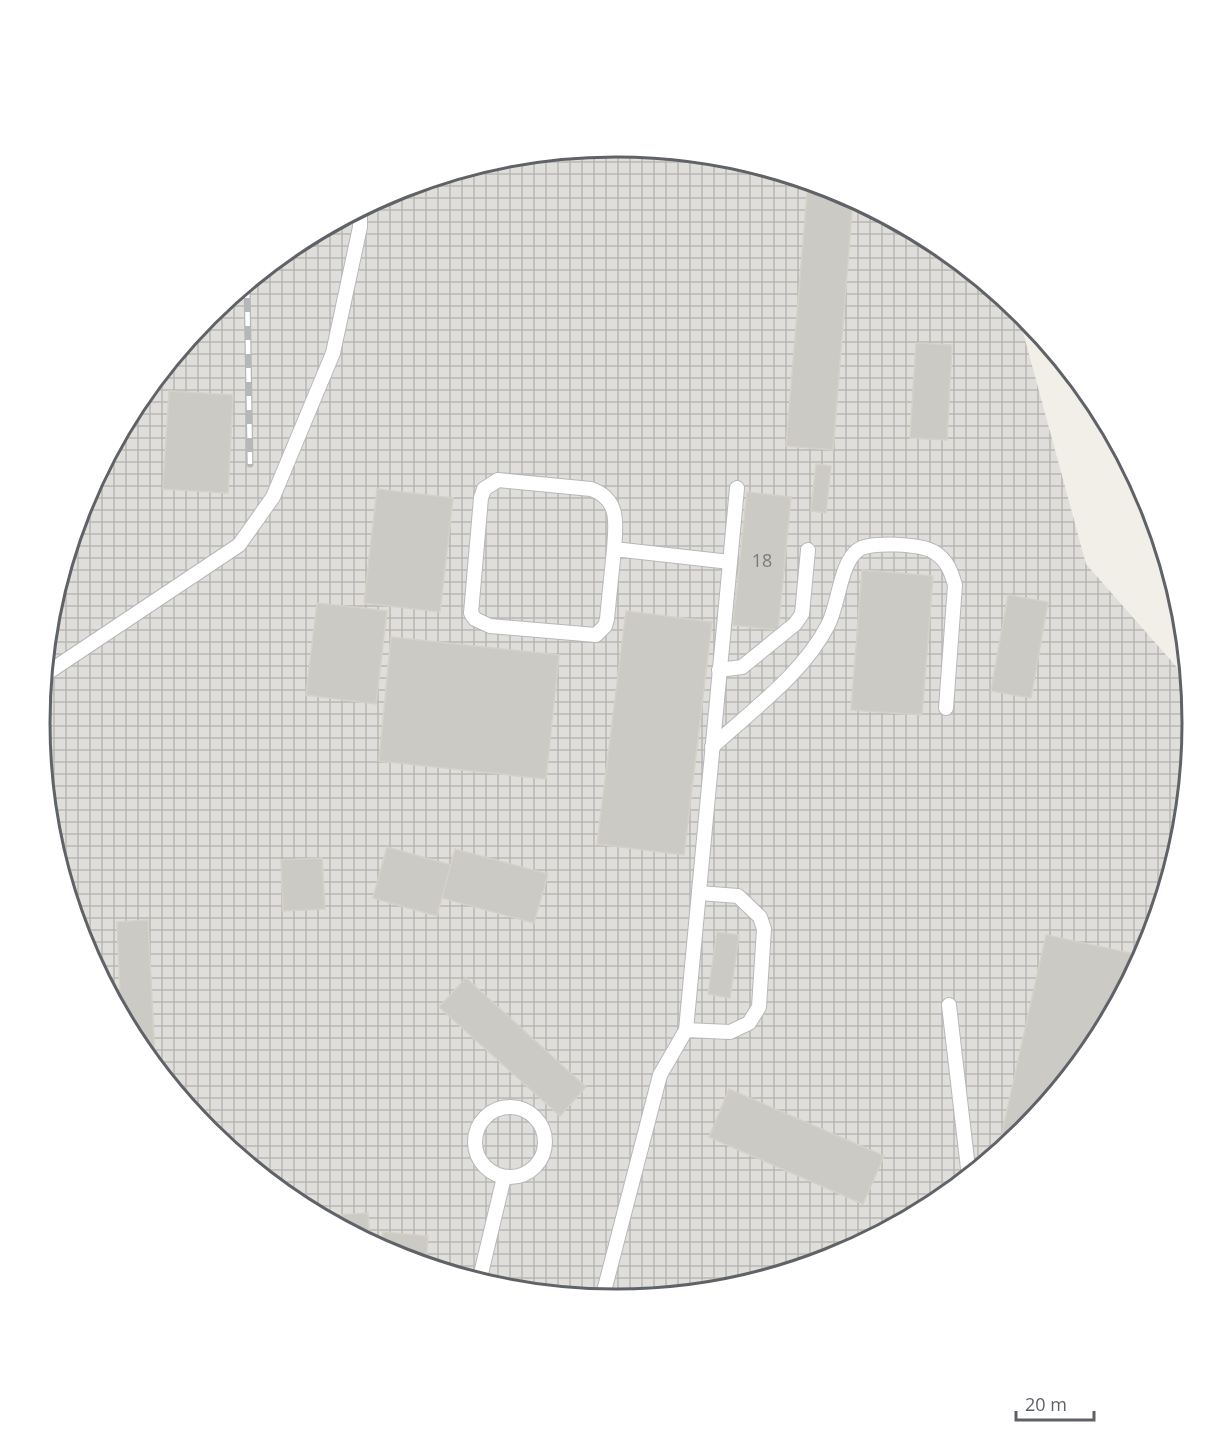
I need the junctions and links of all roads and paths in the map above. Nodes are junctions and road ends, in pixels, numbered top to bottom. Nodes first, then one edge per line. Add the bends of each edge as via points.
1 (360, 218) edge
2 (737, 488) dead end
3 (614, 549) junction
4 (808, 550) dead end
5 (730, 562) junction
6 (52, 669) edge
7 (719, 670) junction
8 (946, 708) dead end
9 (712, 747) junction
10 (699, 893) junction
11 (949, 1005) dead end
12 (686, 1030) junction
13 (968, 1167) edge
14 (504, 1177) junction
15 (481, 1274) edge
16 (604, 1290) edge

1 - 6 lane via 333,353 273,497 239,545
2 - 5 lane
3 - 3 lane via 607,619 596,635 490,626 475,620 471,613 481,498 484,489 498,480 602,493 615,510
3 - 5 lane
4 - 7 lane via 802,614 795,624 742,667
5 - 7 lane
7 - 9 lane
8 - 9 lane via 955,585 950,567 935,552 924,548 871,544 849,560 835,610 817,644 788,677
9 - 10 lane
10 - 12 lane
10 - 12 lane via 738,896 760,916 764,929 759,1007 750,1023 730,1032
11 - 13 lane
12 - 16 lane via 660,1075
14 - 14 lane via 521,1176 535,1167 543,1154 545,1137 539,1122 527,1111 513,1107 498,1109 483,1119 476,1134 476,1152 484,1167
14 - 15 lane

